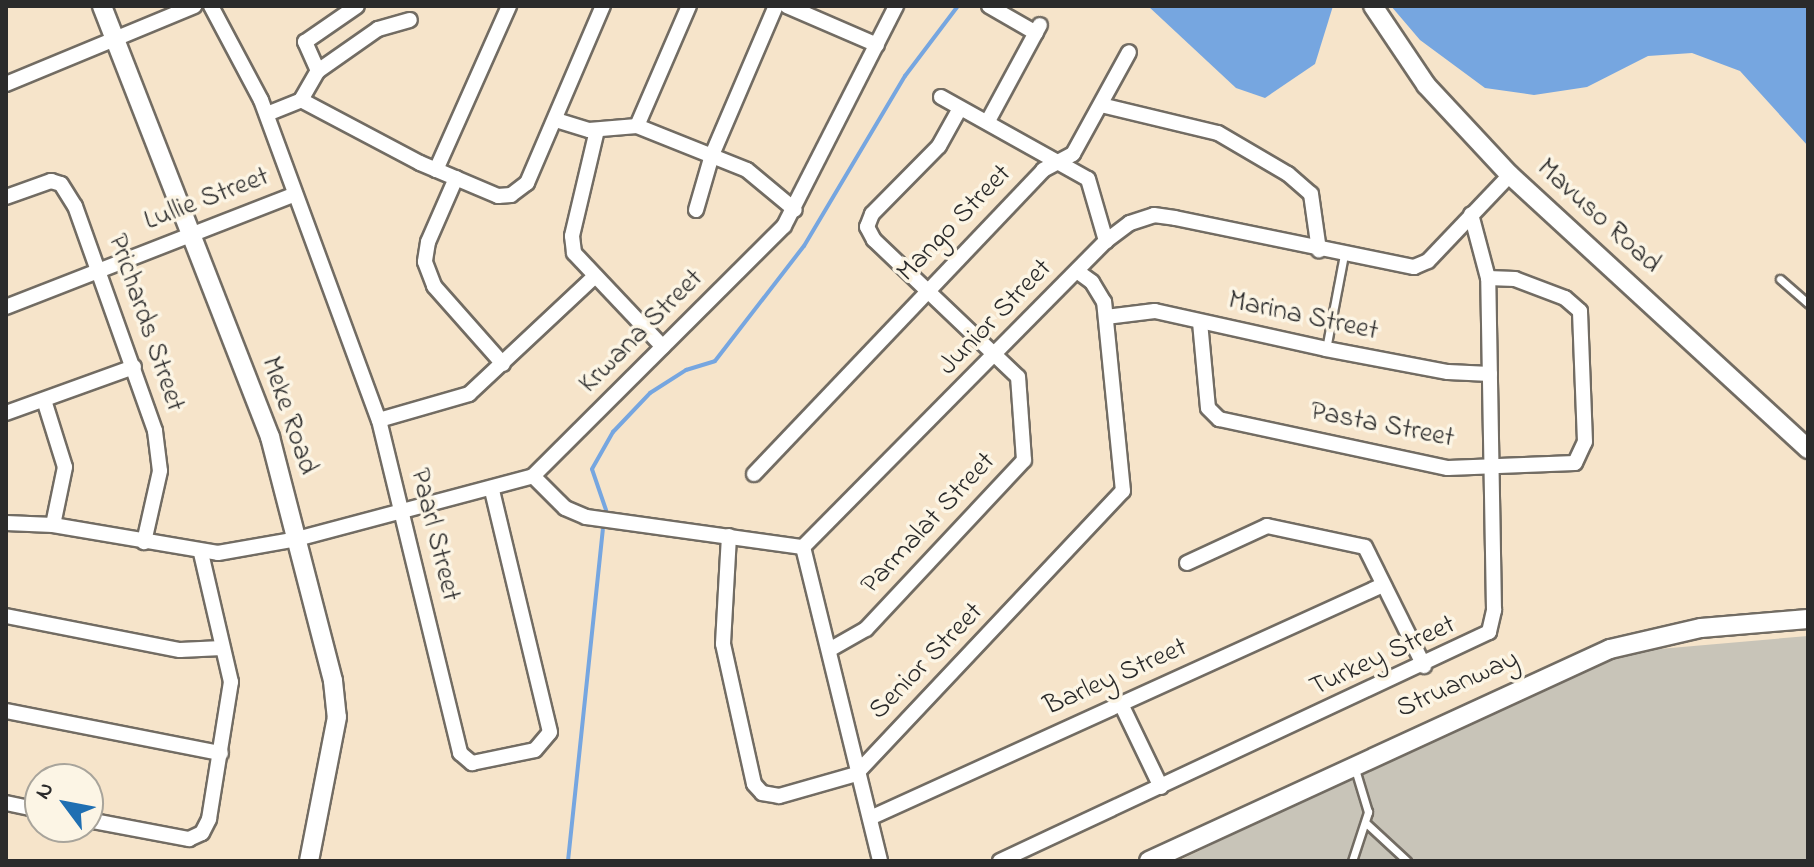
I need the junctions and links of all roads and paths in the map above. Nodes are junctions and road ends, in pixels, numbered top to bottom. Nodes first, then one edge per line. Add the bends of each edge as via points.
1 (102, 6) edge
2 (211, 6) edge
3 (357, 6) edge
4 (509, 6) edge
5 (603, 6) edge
6 (689, 6) edge
7 (776, 6) edge
8 (787, 6) edge
9 (896, 6) edge
10 (989, 6) edge
11 (1373, 6) edge
12 (186, 7) edge
13 (410, 20) dead end
14 (116, 42) junction
15 (877, 45) junction
16 (1129, 52) dead end
17 (318, 71) junction
18 (7, 79) edge
19 (941, 97) dead end
20 (301, 100) junction
21 (1101, 105) junction
22 (959, 110) junction
23 (267, 114) junction
24 (556, 120) junction
25 (988, 121) junction
26 (637, 126) junction
27 (597, 130) junction
28 (712, 155) junction
29 (1061, 162) junction
30 (436, 170) junction
31 (1510, 175) junction
32 (456, 178) junction
33 (293, 195) junction
34 (6, 197) edge
35 (696, 210) dead end
36 (795, 210) junction
37 (1471, 214) junction
38 (191, 234) junction
39 (1106, 241) junction
40 (1319, 250) junction
41 (1344, 255) junction
42 (100, 270) junction
43 (1077, 271) junction
44 (594, 277) junction
45 (1488, 278) junction
46 (1780, 279) dead end
47 (927, 290) junction
48 (1808, 303) edge
49 (6, 307) edge
50 (1106, 317) junction
51 (1200, 322) junction
52 (663, 347) junction
53 (1326, 349) junction
54 (997, 355) junction
55 (503, 364) junction
56 (134, 367) junction
57 (1490, 374) junction
58 (44, 400) junction
59 (6, 413) edge
60 (379, 420) junction
61 (1808, 449) edge
62 (1493, 465) junction
63 (754, 474) dead end
64 (533, 476) junction
65 (492, 490) junction
66 (403, 511) junction
67 (6, 523) edge
68 (53, 525) junction
69 (729, 536) junction
70 (297, 539) junction
71 (144, 542) junction
72 (803, 547) junction
73 (201, 553) junction
74 (1187, 563) dead end
75 (1383, 585) junction
76 (6, 616) edge
77 (1808, 619) edge
78 (222, 648) junction
79 (829, 650) junction
80 (1424, 666) junction
81 (1121, 704) junction
82 (6, 711) edge
83 (221, 753) junction
84 (1353, 763) junction
85 (856, 774) junction
86 (1161, 787) junction
87 (870, 818) junction
88 (104, 823) edge
89 (1366, 823) junction
90 (309, 861) edge
91 (880, 861) edge
92 (1000, 861) edge
93 (1149, 861) edge
94 (1352, 861) edge
95 (1407, 861) edge

1 - 14 street, Meke Road
2 - 23 street, Paarl Street
3 - 17 street via 305,42
4 - 30 street
5 - 24 street
6 - 26 street
7 - 28 street
8 - 15 street
9 - 15 street, Krwana Street
10 - 25 street via 1038,29
11 - 31 street, Mavuso Road via 1419,75
12 - 14 street
13 - 17 street via 384,25
14 - 18 street
14 - 38 street, Meke Road
15 - 36 street, Krwana Street
16 - 21 street, Mango Street
17 - 20 street
19 - 22 street
20 - 23 street
20 - 30 street
21 - 29 street, Mango Street via 1073,154
21 - 40 street via 1218,133 1288,174 1311,194
22 - 25 street
22 - 47 street, Parmalat Street via 939,146 872,214 868,233
23 - 33 street, Paarl Street
24 - 27 street
24 - 32 street via 519,192 498,196
25 - 29 street
26 - 27 street
26 - 28 street
27 - 44 street via 572,246
28 - 35 street
28 - 36 street via 760,179
29 - 39 street via 1088,179
29 - 47 street, Mango Street via 1043,170
30 - 32 street
31 - 37 street, Junior Street
31 - 61 street, Mavuso Road
32 - 55 street via 428,242 425,262 441,295
33 - 38 street, Lullie Street
33 - 60 street, Paarl Street
34 - 42 street, Prichards Street via 39,184 61,184 70,193
36 - 52 street, Krwana Street
37 - 41 street, Junior Street via 1428,261 1414,267
37 - 45 street, Turkey Street
38 - 42 street, Lullie Street
38 - 70 street, Meke Road via 270,437
39 - 40 street, Junior Street via 1154,215
39 - 43 street, Junior Street
40 - 41 street, Junior Street
41 - 53 lane
42 - 49 street, Lullie Street
42 - 56 street, Prichards Street
43 - 50 street, Senior Street via 1101,293
43 - 54 street, Junior Street
44 - 52 street
44 - 55 street
45 - 57 street, Turkey Street
45 - 62 street, Pasta Street via 1515,279 1565,298 1580,311 1582,327 1585,442 1580,458 1567,466
46 - 48 lane
47 - 54 street, Parmalat Street
47 - 63 street, Mango Street
50 - 51 street, Marina Street via 1155,311
50 - 85 street, Senior Street via 1123,491
51 - 53 street, Marina Street
51 - 62 street, Pasta Street via 1208,408 1219,419 1442,467
52 - 64 street, Krwana Street
53 - 57 street, Marina Street
54 - 72 street, Junior Street
54 - 79 street, Parmalat Street via 1018,377 1024,460 866,629
55 - 60 street via 458,400
56 - 58 street
56 - 71 street, Prichards Street via 160,455
57 - 62 street, Turkey Street
58 - 59 street
58 - 68 street via 64,454
60 - 66 street, Paarl Street
62 - 80 street, Turkey Street via 1494,616 1489,632
64 - 65 street, Krwana Street
64 - 69 street via 565,508 586,517
65 - 66 street, Krwana Street
65 - 66 street, Paarl Street via 550,732 535,750 484,763 465,760 460,753
66 - 70 street, Krwana Street
67 - 68 street, Krwana Street
68 - 71 street, Krwana Street
69 - 72 street
69 - 85 street via 723,644 754,784 762,793 779,796
70 - 73 street, Krwana Street
70 - 90 street, Meke Road via 337,717
71 - 73 street, Krwana Street
72 - 79 street
73 - 78 street
74 - 75 street via 1275,526 1365,547
75 - 80 street
75 - 81 street, Barley Street
76 - 78 street via 180,650
77 - 84 street, Struanway via 1701,628 1627,643
78 - 83 street via 231,687
79 - 85 street
80 - 86 street, Turkey Street
81 - 86 street
81 - 87 street, Barley Street
82 - 83 street
83 - 88 street via 211,812 197,836 181,839
84 - 89 lane via 1366,801
84 - 93 street, Struanway
85 - 87 street
86 - 92 street, Turkey Street
87 - 91 street
89 - 94 lane
89 - 95 lane

